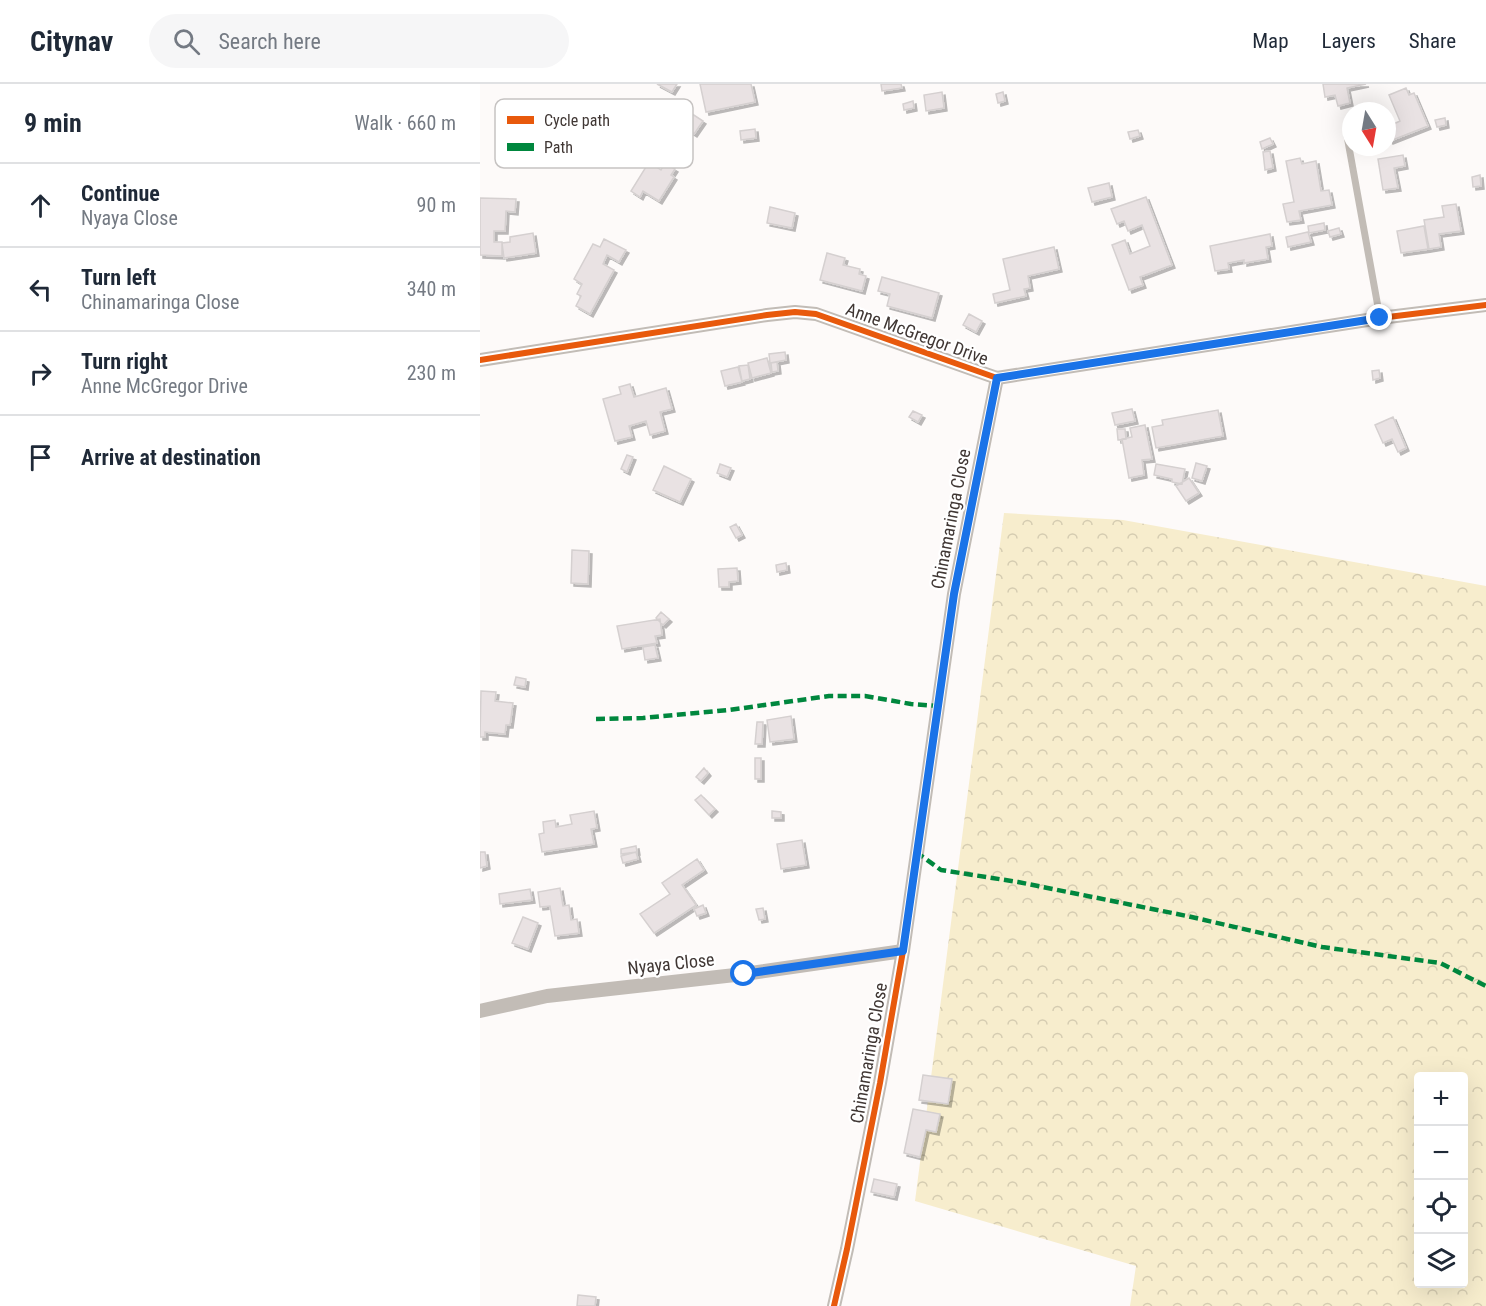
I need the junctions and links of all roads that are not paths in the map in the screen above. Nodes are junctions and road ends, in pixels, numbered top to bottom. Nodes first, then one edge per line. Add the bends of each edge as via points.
1 (1351, 156) edge
2 (1486, 305) edge
3 (1380, 318) junction
4 (480, 360) edge
5 (997, 378) junction
6 (903, 951) junction
7 (480, 1011) edge
8 (834, 1306) edge

1 - 3 lane
2 - 3 street, Anne McGregor Drive
3 - 5 street, Anne McGregor Drive
4 - 5 street, Anne McGregor Drive via 795,312 816,314
5 - 6 street, Chinamaringa Close via 954,594
6 - 7 street, Nyaya Close via 547,996
6 - 8 street, Chinamaringa Close

